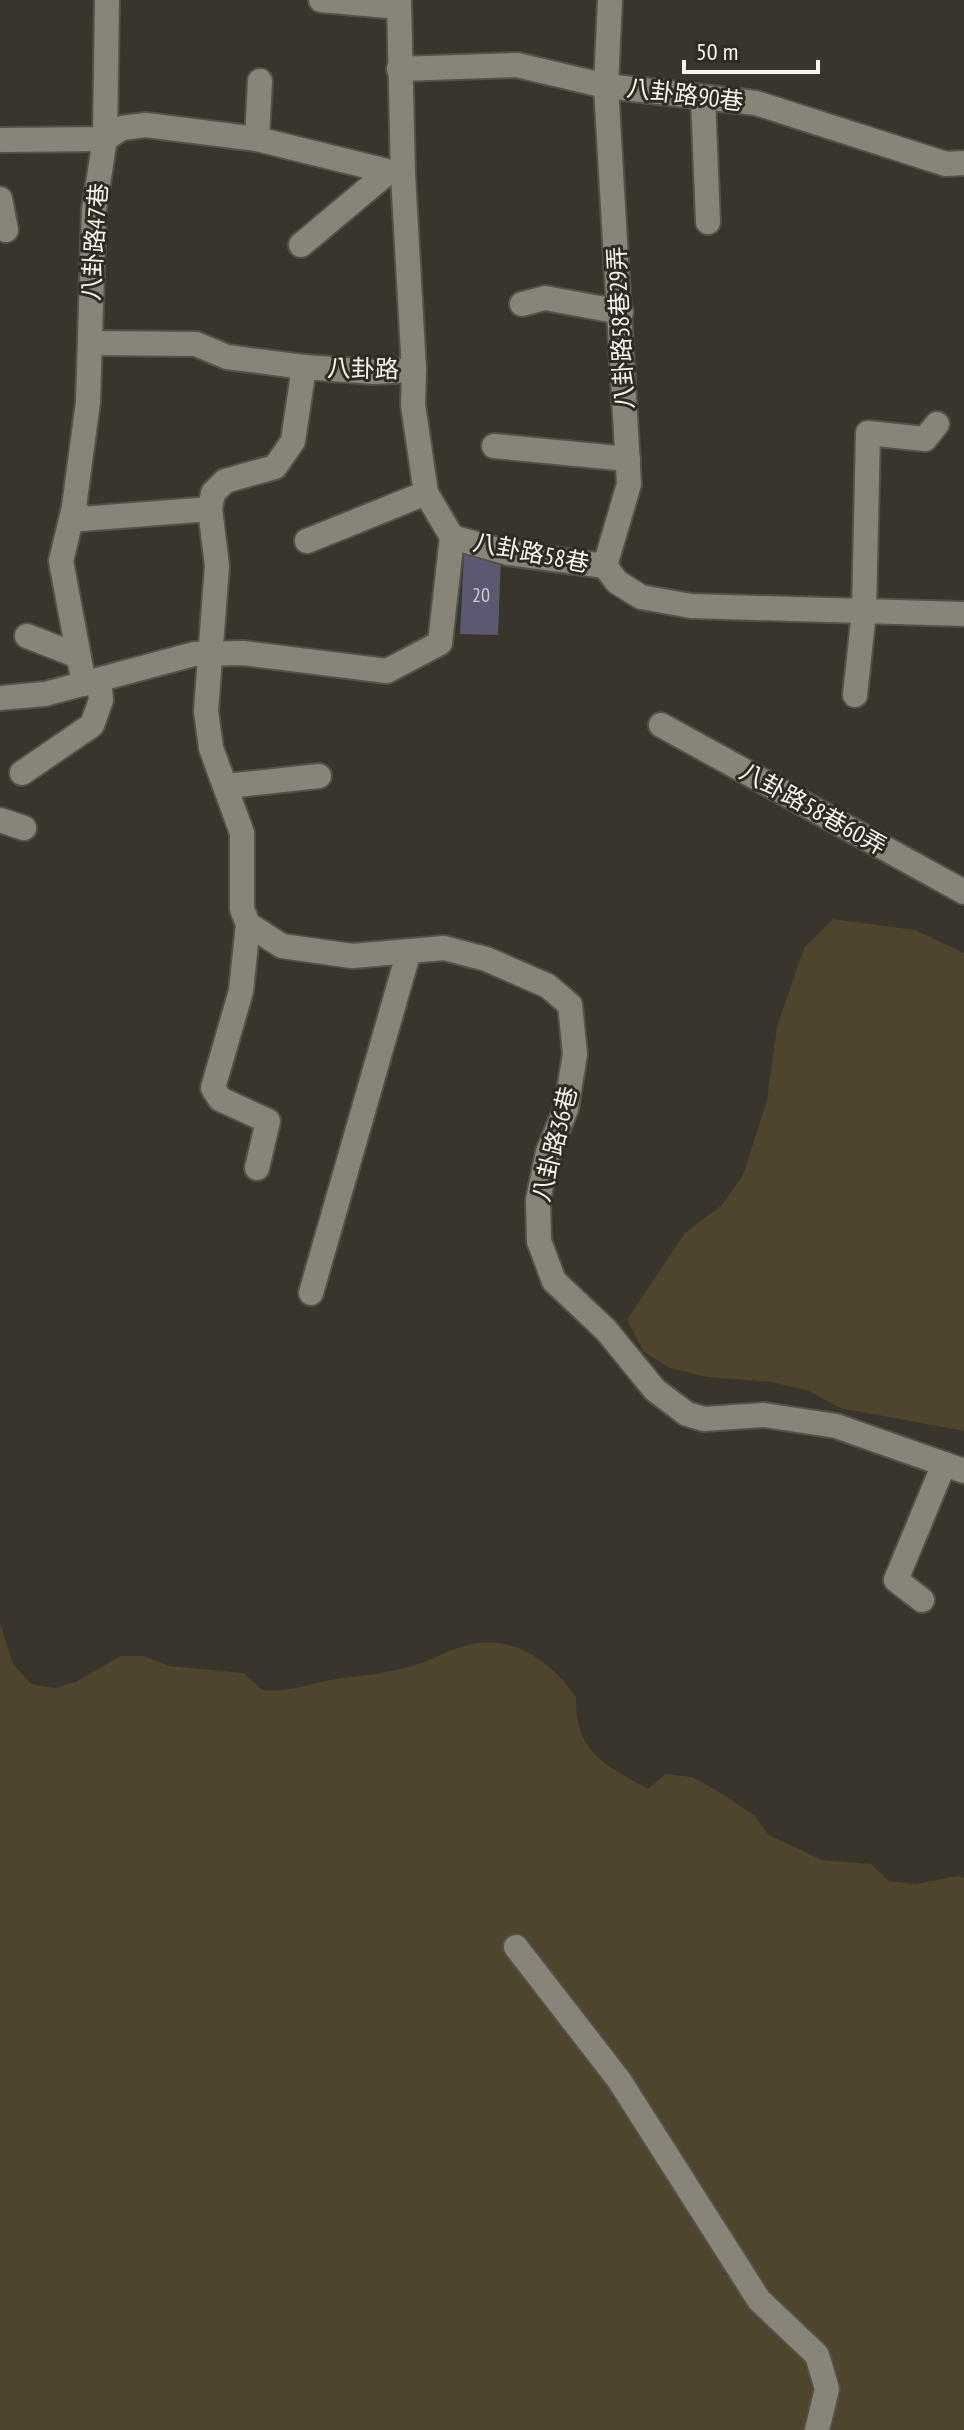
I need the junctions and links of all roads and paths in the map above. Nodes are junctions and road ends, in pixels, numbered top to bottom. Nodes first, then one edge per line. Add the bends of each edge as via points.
1 (107, 0) edge
2 (321, 0) edge
3 (610, 0) edge
4 (399, 4) edge
5 (399, 69) junction
6 (260, 81) dead end
7 (606, 86) junction
8 (703, 97) junction
9 (105, 139) junction
10 (257, 139) junction
11 (0, 140) edge
12 (964, 163) edge
13 (396, 173) junction
14 (0, 199) edge
15 (708, 222) dead end
16 (6, 230) dead end
17 (301, 245) dead end
18 (522, 304) dead end
19 (621, 312) junction
20 (90, 343) junction
21 (304, 367) junction
22 (414, 370) junction
23 (937, 424) dead end
24 (494, 446) dead end
25 (628, 459) junction
26 (426, 493) junction
27 (74, 507) junction
28 (210, 509) junction
29 (452, 537) junction
30 (307, 541) dead end
31 (605, 566) junction
32 (864, 612) junction
33 (964, 614) edge
34 (27, 636) dead end
35 (211, 655) junction
36 (78, 656) junction
37 (91, 682) junction
38 (855, 695) dead end
39 (0, 698) edge
40 (661, 725) dead end
41 (22, 773) dead end
42 (319, 776) dead end
43 (227, 786) junction
44 (0, 820) edge
45 (24, 828) dead end
46 (964, 892) edge
47 (248, 924) junction
48 (409, 951) junction
49 (257, 1168) dead end
50 (311, 1293) dead end
51 (954, 1468) edge
52 (922, 1600) dead end
53 (516, 1947) dead end
54 (817, 2430) edge

1 - 9 street, 八卦路47巷
2 - 4 street
3 - 7 street, 八卦路58巷29弄
4 - 5 street, 八卦路
5 - 7 street, 八卦路90巷 via 517,65
5 - 13 street, 八卦路
6 - 10 street
7 - 8 street, 八卦路90巷
7 - 19 street, 八卦路58巷29弄
8 - 12 street, 八卦路90巷 via 756,103 946,164
8 - 15 street
9 - 10 street via 122,128 146,125
9 - 11 street
9 - 20 street, 八卦路47巷 via 94,209
10 - 13 street
13 - 17 street
13 - 22 street, 八卦路
14 - 16 street
18 - 19 street via 545,298
19 - 25 street, 八卦路58巷29弄
20 - 21 street via 196,344 227,357
20 - 27 street, 八卦路47巷
21 - 22 street, 八卦路
21 - 28 street, 八卦路 via 293,441 275,467 225,481 213,493
22 - 26 street, 八卦路58巷 via 413,405
23 - 32 street via 925,439 868,433
24 - 25 street
25 - 31 street, 八卦路58巷29弄 via 629,484
26 - 29 street, 八卦路58巷
26 - 30 street
27 - 28 street via 82,519
27 - 36 street, 八卦路47巷 via 61,561
28 - 35 street via 217,566
29 - 31 street, 八卦路58巷 via 508,553
29 - 35 street via 440,643 387,671 243,653
31 - 32 street, 八卦路58巷 via 617,582 641,597 691,606
32 - 33 street, 八卦路58巷
32 - 38 street
34 - 36 street
35 - 37 street via 194,654
35 - 43 street via 206,711 211,748
36 - 37 street, 八卦路47巷
37 - 39 street
37 - 41 street, 八卦路47巷 via 101,700 92,725
40 - 46 street, 八卦路58巷60弄
42 - 43 street
43 - 47 street via 242,833 242,909
44 - 45 street
47 - 48 street, 八卦路36巷 via 282,946 352,956
47 - 49 street via 241,991 213,1088 220,1099 268,1121
48 - 50 street
48 - 51 street, 八卦路36巷 via 444,948 486,959 548,986 570,1005 575,1054 566,1109 548,1152 538,1200 539,1241 554,1281 606,1330 655,1390 687,1414 704,1419 764,1415 836,1426
51 - 52 street via 896,1580
53 - 54 street via 619,2080 759,2300 817,2355 827,2389

